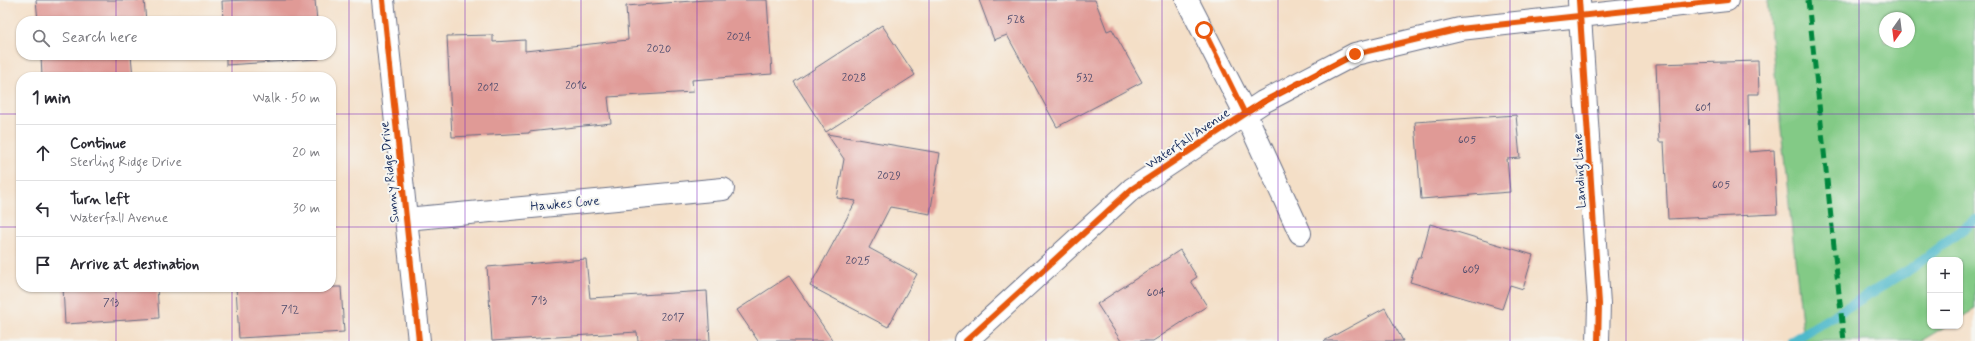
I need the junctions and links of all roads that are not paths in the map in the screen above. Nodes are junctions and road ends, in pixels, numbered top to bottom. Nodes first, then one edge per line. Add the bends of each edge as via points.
1 (383, 0) edge
2 (1187, 0) edge
3 (1727, 0) edge
4 (1579, 8) edge
5 (1245, 113) junction
6 (724, 189) dead end
7 (406, 219) junction
8 (1300, 233) dead end
9 (419, 341) edge
10 (966, 341) edge
11 (1598, 341) edge

1 - 7 street, Sunny Ridge Drive
2 - 5 street
3 - 4 street, Waterfall Avenue
4 - 5 street, Waterfall Avenue via 1460,29 1355,54
4 - 11 street, Landing Lane via 1598,297
5 - 8 street
5 - 10 street, Waterfall Avenue via 1132,189
6 - 7 street, Hawkes Cove
7 - 9 street, Sunny Ridge Drive

